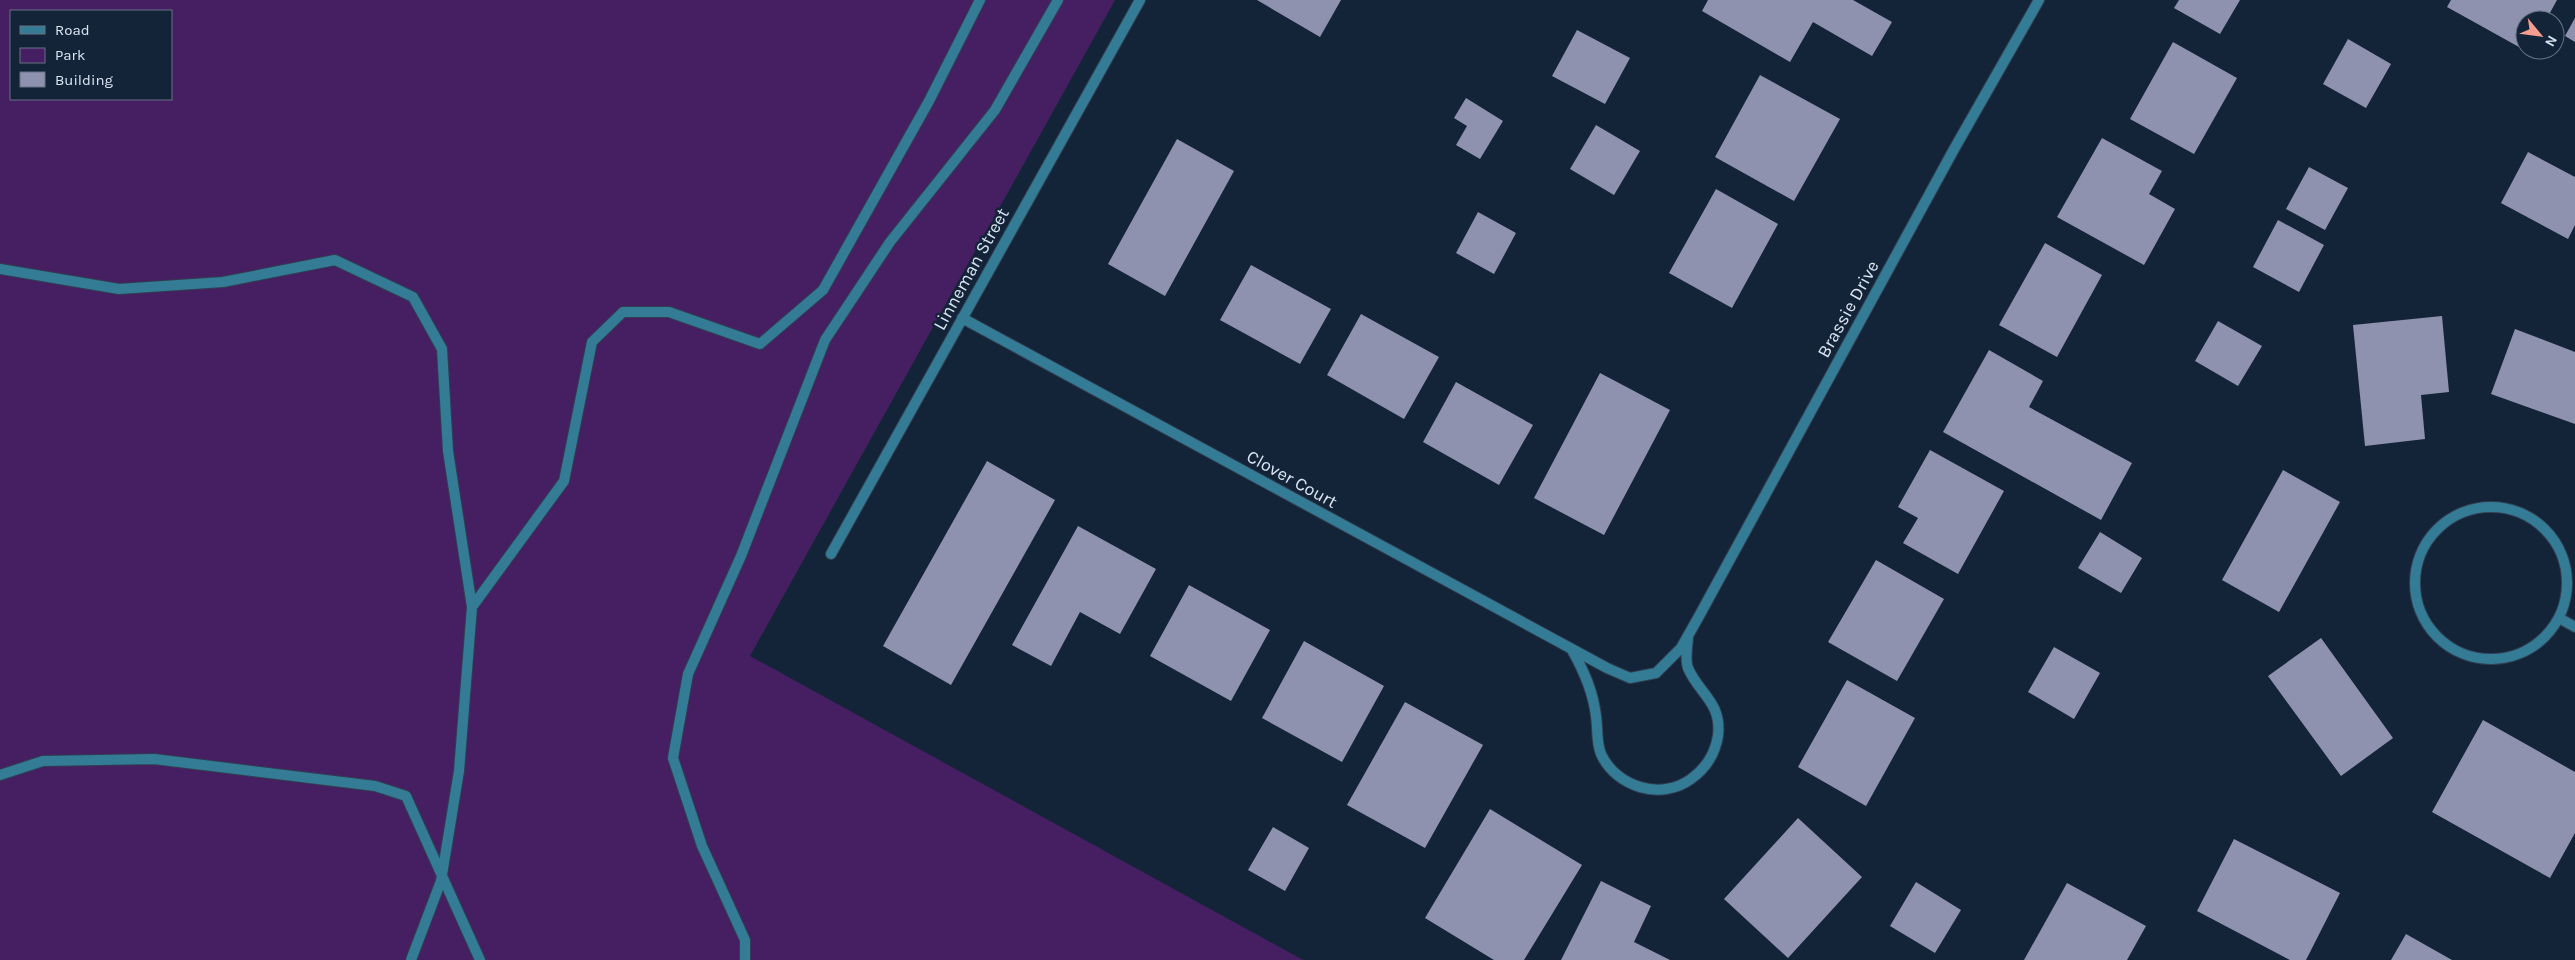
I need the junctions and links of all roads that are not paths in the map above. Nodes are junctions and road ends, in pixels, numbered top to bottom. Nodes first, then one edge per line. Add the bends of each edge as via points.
1 (980, 0) edge
2 (1058, 0) edge
3 (1140, 0) edge
4 (2040, 0) edge
5 (0, 268) edge
6 (962, 318) junction
7 (831, 554) dead end
8 (472, 607) junction
9 (2559, 618) junction
10 (2575, 627) edge
11 (1688, 635) junction
12 (1571, 649) junction
13 (1607, 668) joint
14 (0, 775) edge
15 (442, 872) junction
16 (411, 960) edge
17 (480, 960) edge
18 (745, 960) edge

1 - 8 street via 929,100 823,290 760,344 669,312 623,312 592,342 564,481
2 - 18 street via 995,110 890,242 825,340 741,556 688,674 673,758 702,846 745,940
3 - 6 street, Linneman Street
4 - 11 street, Brassie Drive via 1953,150
5 - 8 street via 119,289 223,282 335,260 412,297 442,349 448,451
6 - 7 street, Linneman Street
6 - 12 street, Clover Court
8 - 15 street via 459,771
9 - 9 street via 2567,580 2562,554 2554,540 2534,520 2507,508 2466,510 2445,522 2419,555 2414,584 2424,622 2442,643 2470,657 2496,660 2523,652 2538,644
9 - 10 street
11 - 12 street, Brassie Drive via 1687,666 1709,697 1716,715 1718,735 1713,755 1702,771 1667,790 1647,790 1628,783 1612,770 1596,734 1588,676
11 - 13 street, Brassie Drive via 1681,648 1656,673 1630,678
12 - 13 street, Clover Court
14 - 15 street via 43,761 154,759 375,786 406,796
15 - 16 street
15 - 17 street

